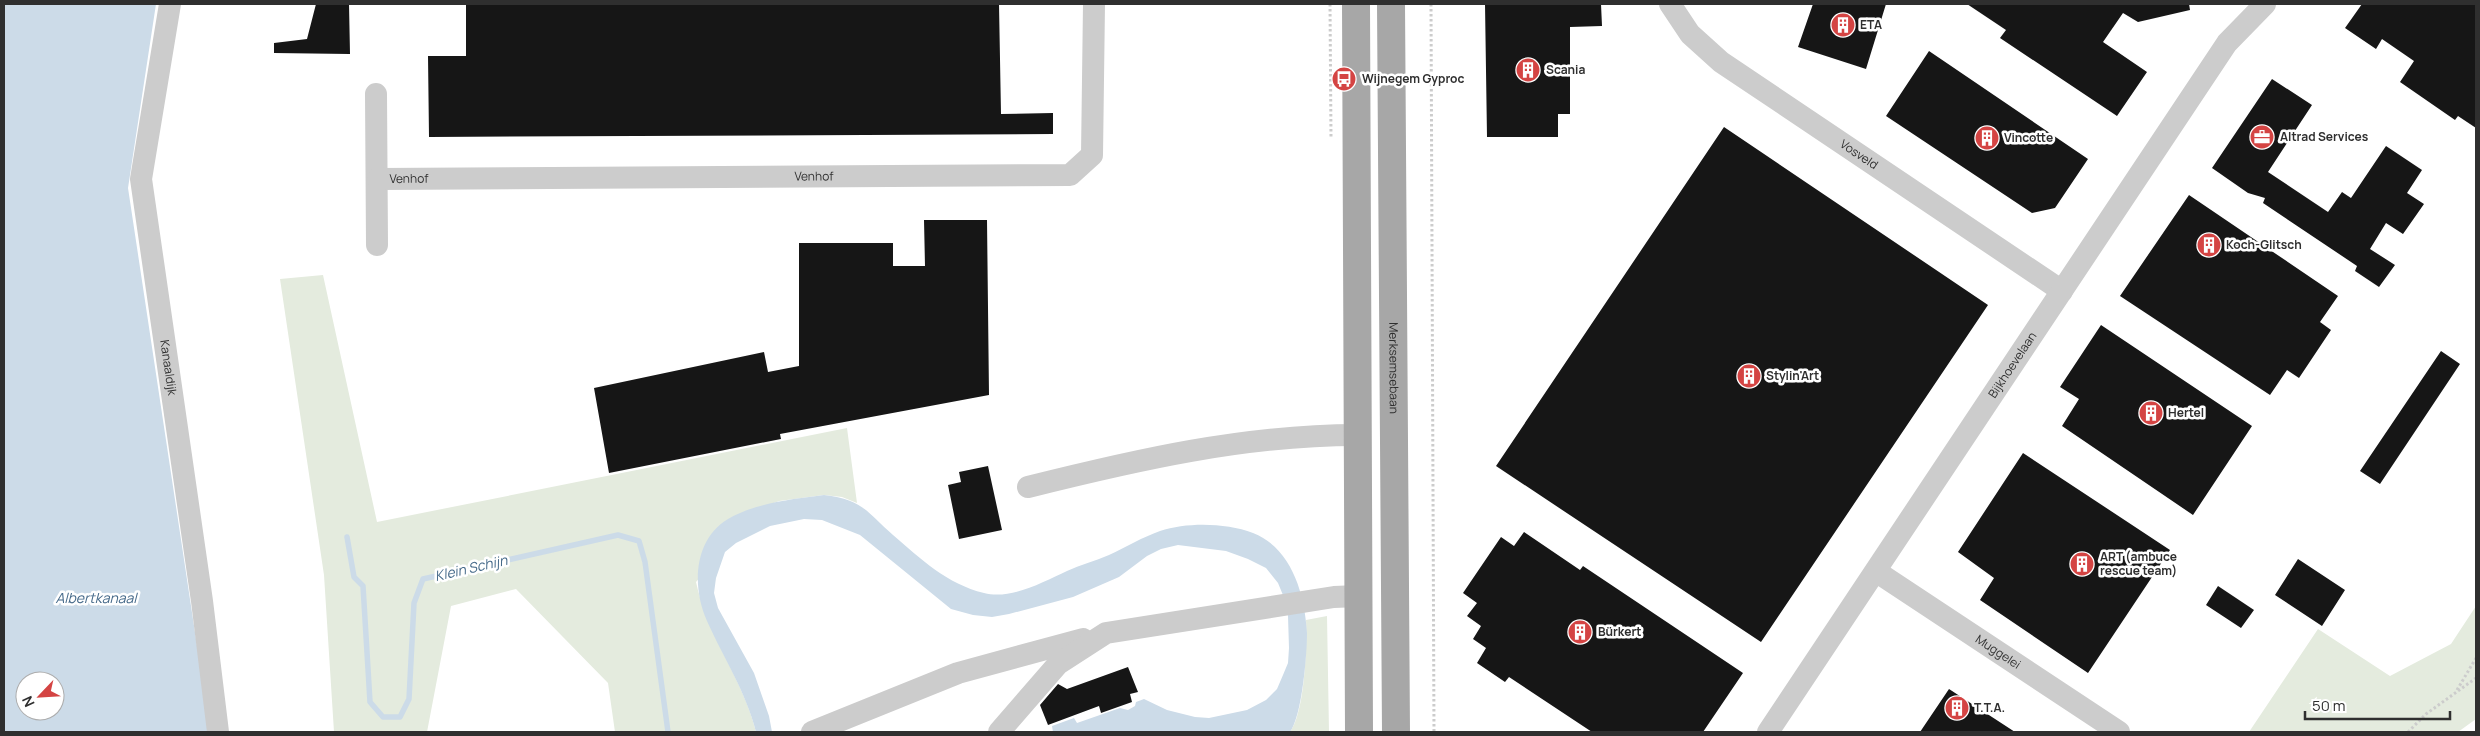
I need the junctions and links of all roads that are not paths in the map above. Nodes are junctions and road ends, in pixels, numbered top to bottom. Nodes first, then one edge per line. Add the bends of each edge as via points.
1 (170, 4) edge
2 (1094, 4) edge
3 (1356, 4) edge
4 (1391, 4) edge
5 (1670, 4) edge
6 (2265, 4) edge
7 (376, 94) dead end
8 (378, 179) junction
9 (377, 246) dead end
10 (2062, 291) junction
11 (1357, 435) junction
12 (1028, 487) dead end
13 (1877, 572) junction
14 (1358, 596) junction
15 (1106, 633) junction
16 (218, 732) edge
17 (812, 732) edge
18 (999, 732) edge
19 (1359, 732) edge
20 (1396, 732) edge
21 (1768, 732) edge
22 (2119, 732) edge

1 - 16 street, Kanaaldijk via 141,179
2 - 8 street, Venhof via 1092,155 1070,175
3 - 11 main road
4 - 20 main road, Merksemsebaan
5 - 10 street, Vosveld via 1690,34 1721,62
6 - 10 street, Bijkhoevelaan via 2227,44
7 - 8 street
8 - 9 street
10 - 13 street, Bijkhoevelaan
11 - 12 street via 1217,446 1112,466
11 - 14 main road
13 - 21 street, Bijkhoevelaan
13 - 22 street, Muggelei
14 - 15 street
14 - 19 main road
15 - 17 street via 958,673
15 - 18 street via 1058,664

